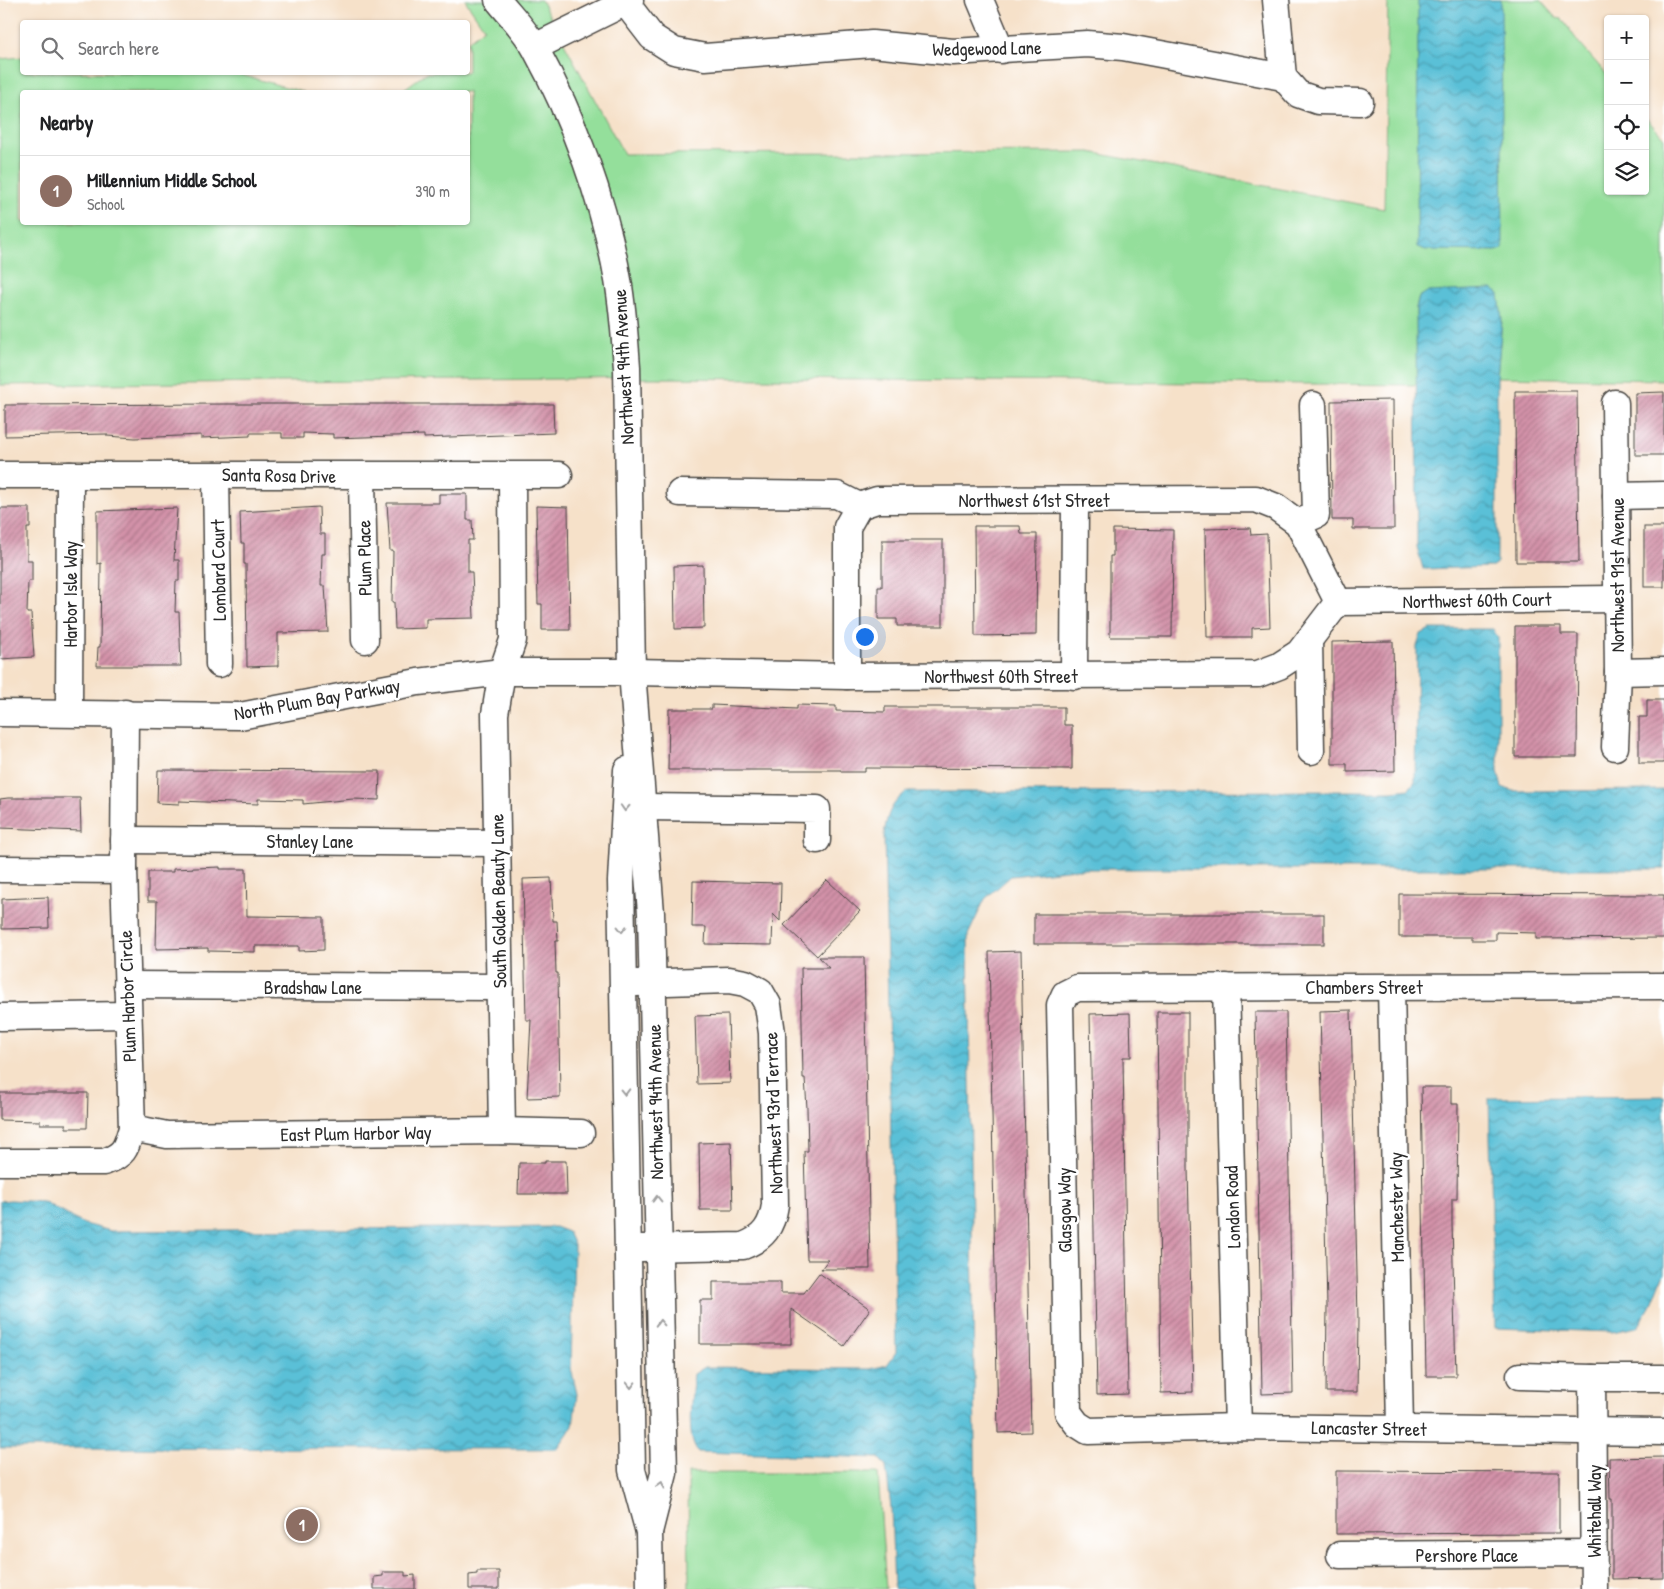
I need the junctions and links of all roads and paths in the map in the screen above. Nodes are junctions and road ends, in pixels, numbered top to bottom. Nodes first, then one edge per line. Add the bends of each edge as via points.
1 (498, 0) edge
2 (980, 0) edge
3 (1276, 0) edge
4 (628, 1) edge
5 (535, 47) junction
6 (1001, 50) junction
7 (1283, 76) junction
8 (1360, 102) dead end
9 (1615, 403) dead end
10 (1313, 405) dead end
11 (0, 475) edge
12 (70, 475) junction
13 (216, 475) junction
14 (559, 475) dead end
15 (362, 476) junction
16 (512, 476) junction
17 (680, 493) dead end
18 (1616, 496) junction
19 (1664, 496) edge
20 (1075, 500) junction
21 (859, 506) junction
22 (1298, 523) junction
23 (1616, 599) junction
24 (1338, 602) junction
25 (365, 640) dead end
26 (1309, 640) junction
27 (219, 664) dead end
28 (1664, 671) edge
29 (502, 672) junction
30 (632, 672) junction
31 (1618, 672) junction
32 (847, 676) junction
33 (1074, 676) junction
34 (0, 713) edge
35 (69, 713) junction
36 (125, 713) junction
37 (1615, 747) dead end
38 (1311, 751) dead end
39 (644, 807) junction
40 (124, 840) junction
41 (817, 840) dead end
42 (496, 843) junction
43 (0, 869) edge
44 (124, 870) junction
45 (653, 982) junction
46 (623, 983) junction
47 (126, 986) junction
48 (1664, 986) edge
49 (500, 987) junction
50 (1226, 987) junction
51 (1391, 987) junction
52 (1066, 994) joint
53 (127, 1015) junction
54 (0, 1017) edge
55 (132, 1128) junction
56 (502, 1131) junction
57 (581, 1132) dead end
58 (0, 1162) edge
59 (628, 1248) junction
60 (658, 1248) junction
61 (1520, 1376) dead end
62 (1592, 1378) junction
63 (1663, 1378) dead end
64 (1077, 1424) joint
65 (1238, 1427) junction
66 (1400, 1428) junction
67 (1664, 1432) edge
68 (1594, 1433) junction
69 (649, 1532) junction
70 (1594, 1553) junction
71 (1340, 1555) dead end
72 (650, 1589) edge
73 (1594, 1589) edge

1 - 5 street, Northwest 94th Avenue
2 - 6 street
3 - 7 street
4 - 5 street
4 - 6 street, Wedgewood Lane via 652,36 674,51 705,57 872,44 953,52
5 - 30 street, Northwest 94th Avenue via 576,136 602,214 618,280 627,367
6 - 7 street, Wedgewood Lane via 1087,44 1123,47
7 - 8 street via 1298,94 1318,101
9 - 18 street, Northwest 91st Avenue
10 - 22 street via 1316,515
11 - 12 street, Santa Rosa Drive
12 - 13 street, Santa Rosa Drive
12 - 35 street, Harbor Isle Way
13 - 15 street, Santa Rosa Drive
13 - 27 street, Lombard Court
14 - 16 street, Santa Rosa Drive
15 - 16 street, Santa Rosa Drive
15 - 25 street, Plum Place
16 - 29 street, South Golden Beauty Lane via 513,640
17 - 21 street via 837,494
18 - 19 street
18 - 23 street, Northwest 91st Avenue
20 - 21 street, Northwest 61st Street via 878,500
20 - 22 street, Northwest 61st Street via 1256,499 1276,507
20 - 33 street
21 - 32 street via 847,528
22 - 24 street, Northwest 61st Street
23 - 24 street, Northwest 60th Court
23 - 31 street, Northwest 91st Avenue
24 - 26 street, Northwest 60th Street
26 - 33 street, Northwest 60th Street via 1299,653 1258,674
26 - 38 street
28 - 31 street
29 - 30 street, North Plum Bay Parkway
29 - 36 street, North Plum Bay Parkway via 418,682 240,716
29 - 42 street, South Golden Beauty Lane via 495,714
30 - 32 street, Northwest 60th Street
30 - 39 street, Northwest 94th Avenue
30 -> 46 street, Northwest 94th Avenue via 621,880
31 - 37 street, Northwest 91st Avenue
32 - 33 street, Northwest 60th Street
34 - 35 street, North Plum Bay Parkway
35 - 36 street, North Plum Bay Parkway
36 - 40 street, Plum Harbor Circle
39 - 41 street via 817,809
39 - 45 street, Northwest 94th Avenue
40 - 42 street, Stanley Lane
40 - 44 street, Plum Harbor Circle
42 - 49 street, South Golden Beauty Lane
43 - 44 street
44 - 47 street, Plum Harbor Circle
45 - 46 street, Northwest 93rd Terrace
60 -> 45 street, Northwest 94th Avenue
45 - 60 street, Northwest 93rd Terrace via 729,980 745,983 760,991 768,1005 772,1033 775,1195 773,1219 768,1231 744,1246
46 -> 59 street, Northwest 94th Avenue
47 - 49 street, Bradshaw Lane
47 - 53 street, Plum Harbor Circle
48 - 51 street, Chambers Street
49 - 56 street, South Golden Beauty Lane
50 - 51 street, Chambers Street
50 - 52 street, Chambers Street via 1077,988
50 - 65 street, London Road
51 - 66 street, Manchester Way
52 - 64 street, Glasgow Way via 1060,1005 1068,1412
53 - 54 street
53 - 55 street, Plum Harbor Circle
55 - 56 street, East Plum Harbor Way via 167,1135
55 - 58 street, Plum Harbor Circle via 126,1147 117,1157 104,1162
56 - 57 street, East Plum Harbor Way
59 - 60 street, Northwest 93rd Terrace
59 -> 69 street, Northwest 94th Avenue via 632,1470
69 -> 60 street, Northwest 94th Avenue via 664,1473
61 - 62 street
62 - 63 street
62 - 68 street, Whitehall Way
64 - 65 street, Lancaster Street via 1088,1431
65 - 66 street, Lancaster Street
66 - 68 street, Lancaster Street
67 - 68 street, Lancaster Street
68 - 70 street, Whitehall Way
69 - 72 street, Northwest 94th Avenue
70 - 71 street, Pershore Place
70 - 73 street, Whitehall Way

